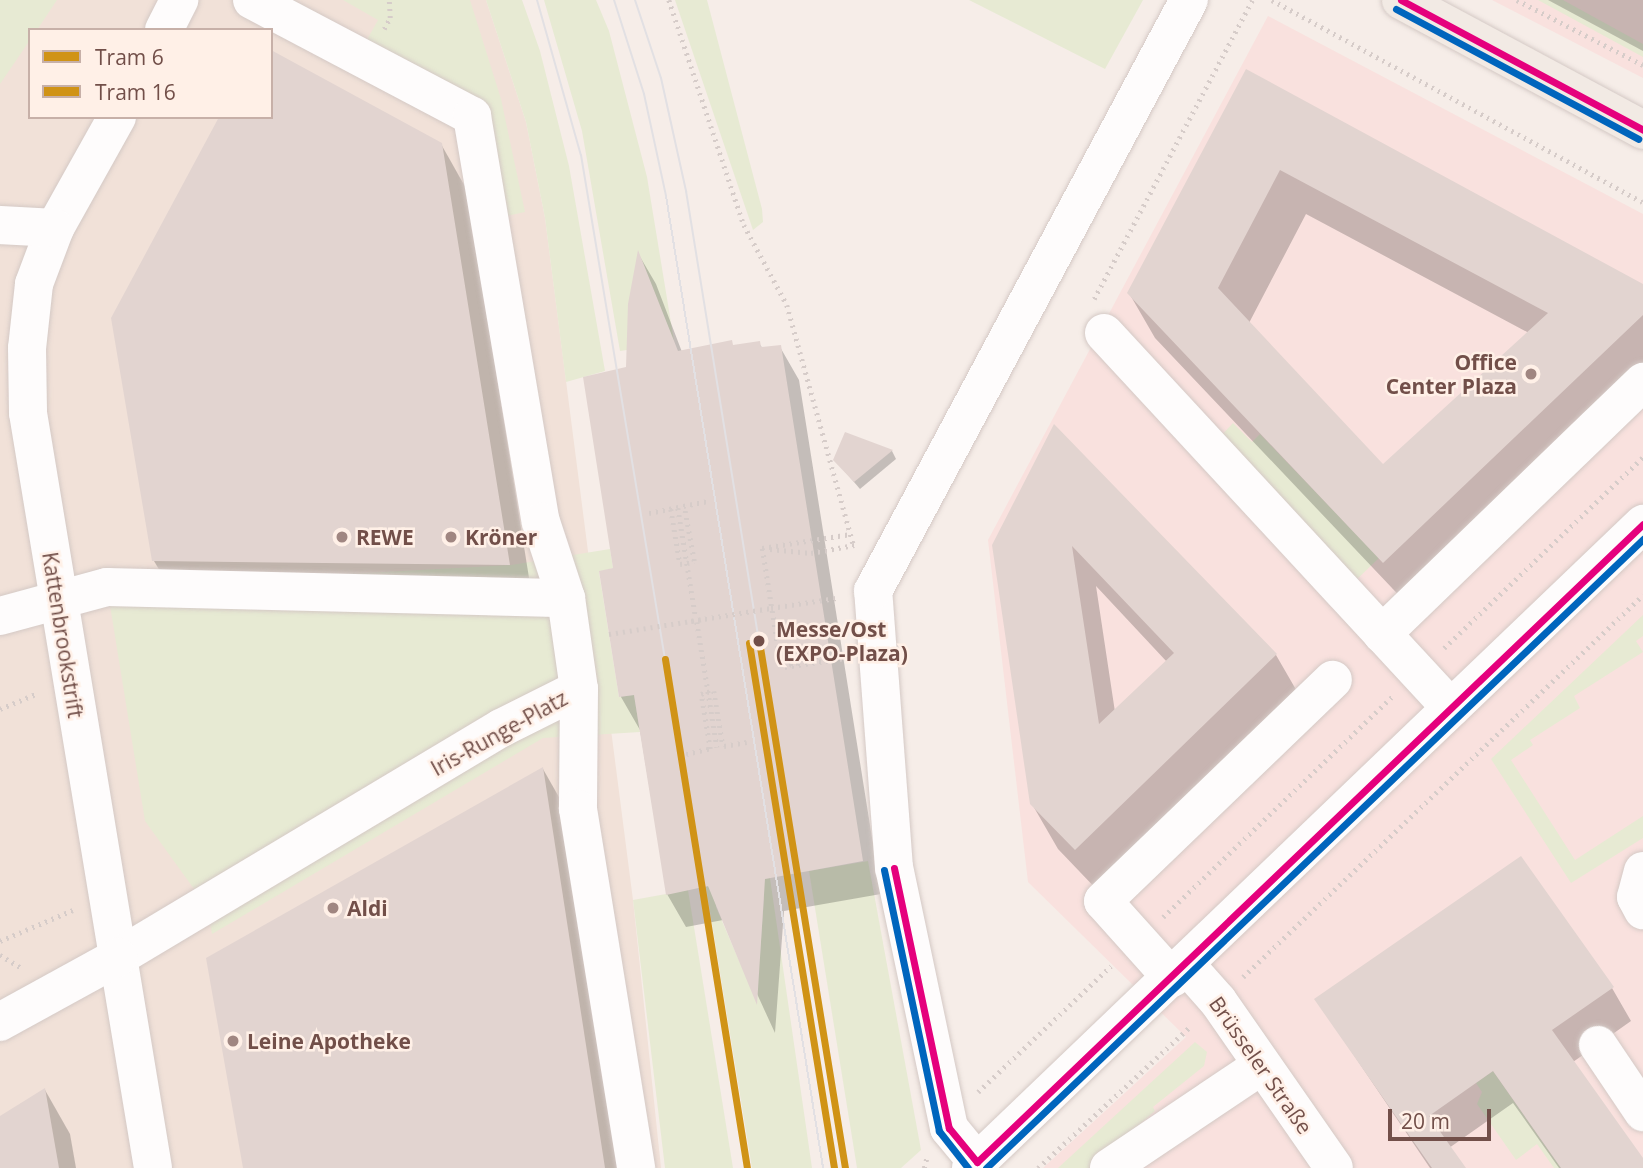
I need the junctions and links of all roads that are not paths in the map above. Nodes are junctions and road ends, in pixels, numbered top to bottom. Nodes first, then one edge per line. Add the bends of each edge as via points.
1 (179, 0) edge
2 (252, 0) edge
3 (1189, 0) edge
4 (1401, 0) edge
5 (165, 28) edge
6 (116, 119) edge
7 (1643, 130) edge
8 (0, 225) edge
9 (54, 228) junction
10 (1104, 333) road end
11 (1643, 382) edge
12 (1643, 523) edge
13 (56, 597) junction
14 (566, 598) junction
15 (0, 616) edge
16 (1382, 634) junction
17 (1333, 680) dead end
18 (579, 689) junction
19 (1451, 709) junction
20 (1643, 871) edge
21 (1643, 910) edge
22 (118, 957) junction
23 (1179, 972) junction
24 (0, 1022) edge
25 (1598, 1045) dead end
26 (1261, 1066) junction
27 (1643, 1112) edge
28 (974, 1165) edge
29 (153, 1168) edge
30 (636, 1168) edge
31 (1109, 1168) edge
32 (1334, 1168) edge

1 - 5 street
2 - 14 street, Iris-Runge-Platz via 471,116 541,522
3 - 28 street via 1089,188 856,594 894,868 948,1128
4 - 7 main road
6 - 9 street, Kattenbrookstrift
8 - 9 street
9 - 13 street, Kattenbrookstrift via 34,284 27,348 28,413
10 - 16 street
11 - 16 street
12 - 19 street
13 - 14 street via 107,587
13 - 15 street
13 - 22 street, Kattenbrookstrift
14 - 18 street, Iris-Runge-Platz
16 - 19 street
17 - 23 street, Brüsseler Straße via 1102,901 1138,941
18 - 22 street, Iris-Runge-Platz via 501,728
18 - 30 street via 578,809
19 - 23 street
20 - 21 street via 1636,897
22 - 24 street, Iris-Runge-Platz
22 - 29 street, Kattenbrookstrift
23 - 26 street, Brüsseler Straße via 1218,1001
23 - 28 street
25 - 27 street
26 - 31 street
26 - 32 street, Brüsseler Straße

